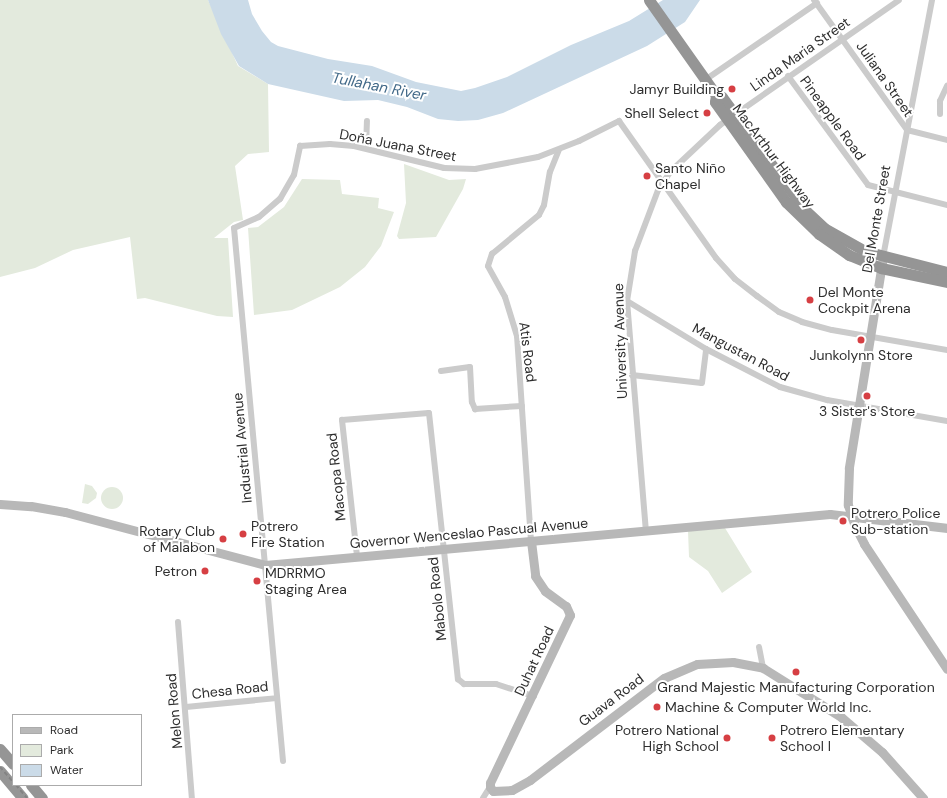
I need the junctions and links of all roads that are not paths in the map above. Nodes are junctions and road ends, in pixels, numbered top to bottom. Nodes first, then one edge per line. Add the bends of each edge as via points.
1 (649, 0) edge
2 (899, 0) edge
3 (932, 0) edge
4 (815, 2) edge
5 (842, 39) junction
6 (788, 76) junction
7 (705, 80) junction
8 (947, 86) edge
9 (940, 114) dead end
10 (731, 117) junction
11 (367, 121) dead end
12 (907, 130) junction
13 (947, 140) edge
14 (366, 148) junction
15 (559, 150) junction
16 (662, 181) junction
17 (894, 194) junction
18 (947, 205) edge
19 (234, 228) joint
20 (882, 263) junction
21 (947, 272) edge
22 (947, 282) edge
23 (627, 301) junction
24 (868, 336) junction
25 (706, 349) junction
26 (947, 350) edge
27 (441, 371) dead end
28 (632, 376) junction
29 (858, 405) junction
30 (522, 406) junction
31 (342, 420) joint
32 (947, 421) edge
33 (0, 504) edge
34 (850, 514) junction
35 (947, 528) edge
36 (646, 532) junction
37 (532, 542) junction
38 (443, 549) junction
39 (357, 556) junction
40 (265, 565) junction
41 (178, 622) dead end
42 (759, 647) dead end
43 (763, 668) junction
44 (947, 669) edge
45 (534, 696) junction
46 (277, 698) junction
47 (186, 707) junction
48 (0, 749) edge
49 (283, 761) dead end
50 (12, 763) edge
51 (0, 771) edge
52 (12, 785) edge
53 (13, 786) edge
54 (32, 786) edge
55 (490, 787) junction
56 (23, 798) edge
57 (42, 798) edge
58 (192, 798) edge
59 (483, 798) edge
60 (923, 798) edge

1 - 7 highway, MacArthur Highway
2 - 5 street, Linda Maria Street
3 - 12 street, Del Monte Street
4 - 5 street, Juliana Street
4 - 7 street
5 - 6 street, Linda Maria Street
5 - 12 street, Juliana Street
6 - 10 street, Linda Maria Street
6 - 17 street, Pineapple Road via 868,185
7 - 10 highway, MacArthur Highway via 716,95 722,97
8 - 9 street via 940,101
10 - 16 street, University Avenue
10 - 20 highway, MacArthur Highway via 798,215 842,251
11 - 14 street
12 - 13 street
12 - 17 street, Del Monte Street
14 - 15 street, Doña Juana Street via 453,170 503,165
14 - 19 street, Doña Juana Street via 330,144 300,146 294,175 280,199 259,217
15 - 16 street, Doña Juana Street via 619,121
15 - 30 street, Atis Road via 550,172 544,205 539,215 492,254 488,262 489,270 505,297 517,336
16 - 23 street, University Avenue via 635,251
16 - 24 street via 716,258 735,279 757,296 779,312 802,322
17 - 18 street, Pineapple Road
17 - 20 street, Del Monte Street
19 - 40 street, Industrial Avenue
20 - 21 highway, MacArthur Highway
20 - 22 highway, MacArthur Highway
20 - 24 main road, Del Monte Street
23 - 25 street, Mangustan Road
23 - 28 street, University Avenue
24 - 26 street
24 - 29 main road, Del Monte Street
25 - 28 street via 702,383
25 - 29 street, Mangustan Road via 780,388
27 - 30 street via 470,367 475,409
28 - 36 street, University Avenue
29 - 32 street, Mangustan Road
29 - 34 main road, Del Monte Street via 847,496
30 - 37 street, Atis Road
31 - 38 street, Mabolo Road via 429,413
31 - 39 street, Macopa Road
33 - 40 main road, Governor Wenceslao Pascual Avenue via 65,512
34 - 35 main road, Governor Wenceslao Pascual Avenue
34 - 36 main road, Governor Wenceslao Pascual Avenue via 779,517
34 - 44 main road, Del Monte Street via 864,544
36 - 37 main road, Governor Wenceslao Pascual Avenue
37 - 38 main road, Governor Wenceslao Pascual Avenue
37 - 45 main road, Duhat Road via 536,576 545,591 566,606 570,615
38 - 39 main road, Governor Wenceslao Pascual Avenue
38 - 45 street, Mabolo Road via 460,682 496,684
39 - 40 main road, Governor Wenceslao Pascual Avenue
40 - 46 street, Industrial Avenue
41 - 47 street, Melon Road
42 - 43 street
43 - 55 main road, Guava Road via 717,662 679,670 664,678 520,786 502,792
43 - 60 main road via 841,717 882,752
45 - 55 main road, Duhat Road
46 - 47 street, Chesa Road
46 - 49 street, Industrial Avenue
47 - 58 street, Melon Road
48 - 50 highway
51 - 52 highway
53 - 56 highway
54 - 57 highway
55 - 59 street, Duhat Road

